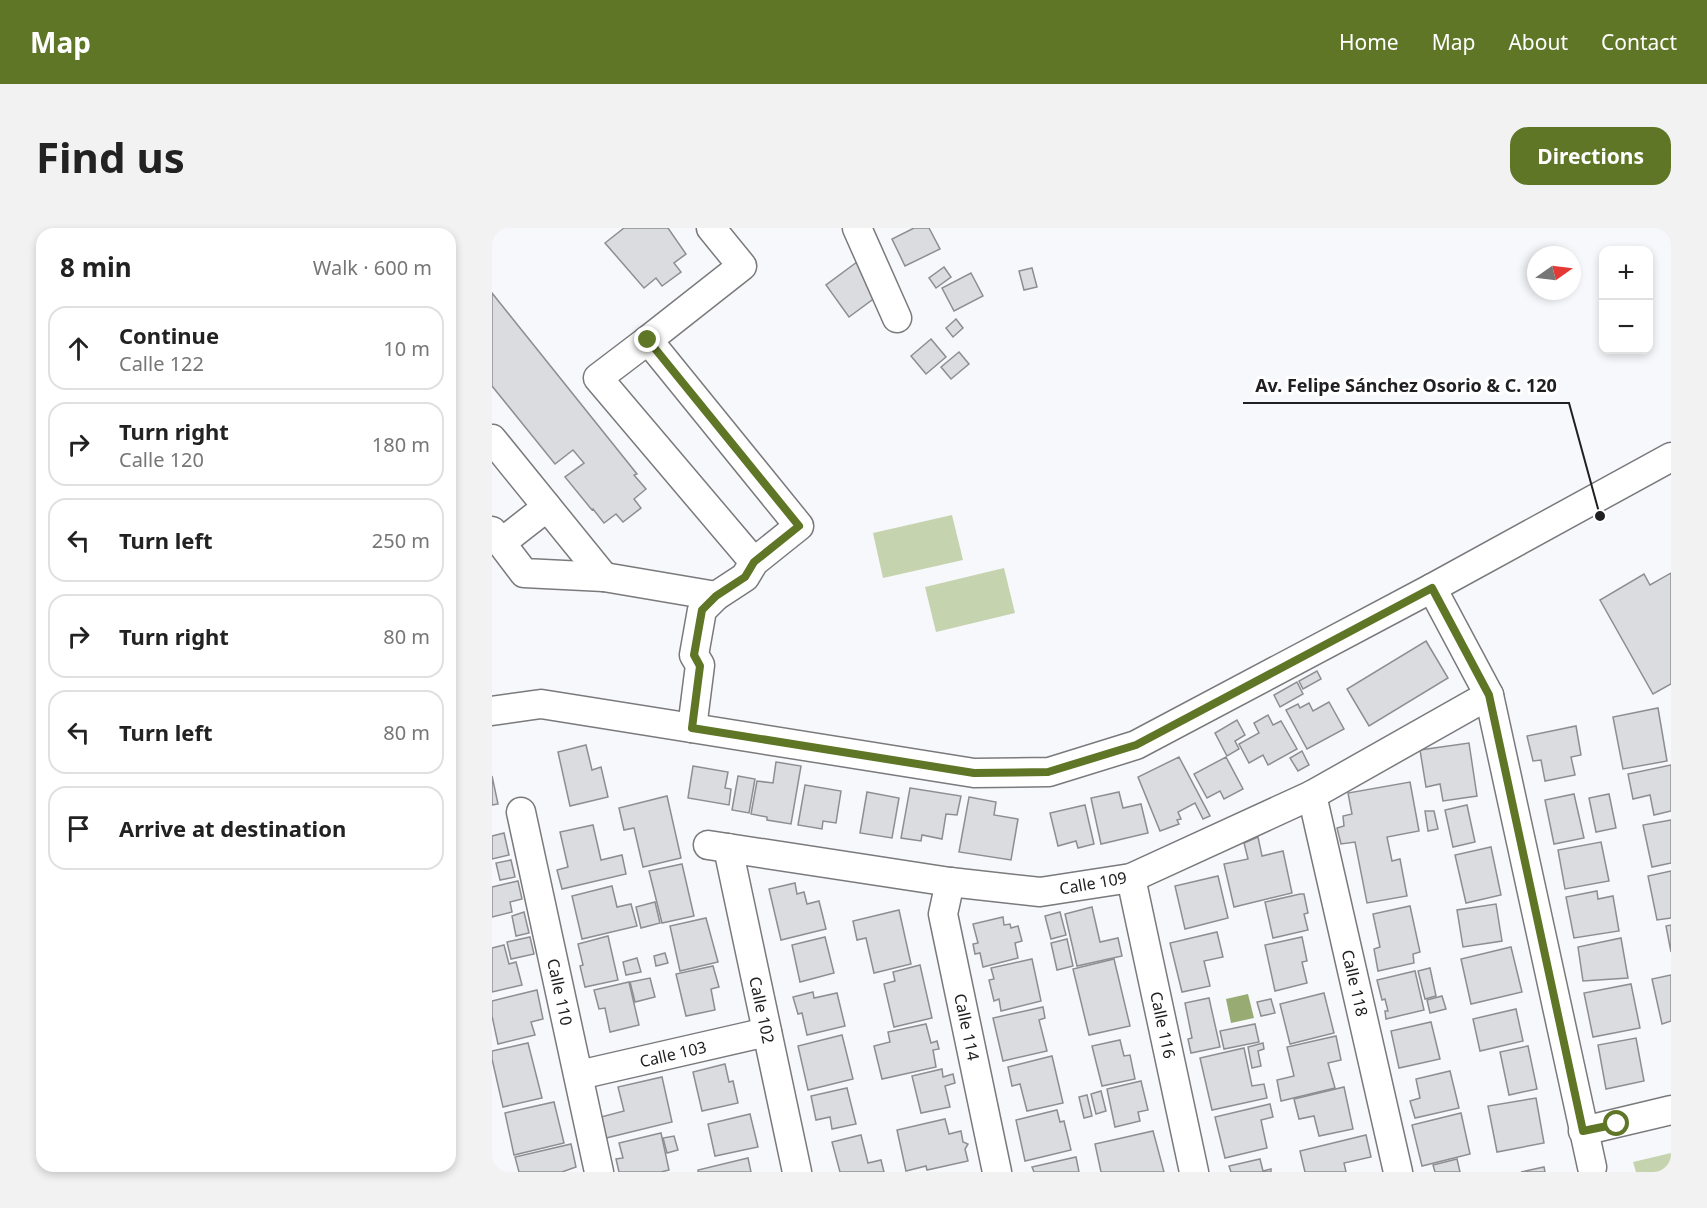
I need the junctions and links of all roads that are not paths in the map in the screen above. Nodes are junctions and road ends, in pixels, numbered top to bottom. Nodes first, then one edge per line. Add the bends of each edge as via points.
1 (711, 228) edge
2 (857, 228) edge
3 (897, 318) dead end
4 (648, 340) junction
5 (492, 439) edge
6 (1671, 456) edge
7 (547, 507) junction
8 (497, 537) edge
9 (754, 562) junction
10 (604, 578) junction
11 (1432, 588) junction
12 (713, 600) junction
13 (1489, 695) junction
14 (492, 711) edge
15 (692, 728) junction
16 (1312, 795) junction
17 (521, 812) dead end
18 (718, 846) joint
19 (1131, 878) junction
20 (950, 882) junction
21 (767, 1032) junction
22 (579, 1075) junction
23 (1671, 1110) edge
24 (1583, 1131) junction
25 (1592, 1167) dead end
26 (599, 1172) edge
27 (797, 1172) edge
28 (997, 1172) edge
29 (1194, 1172) edge
30 (1398, 1172) edge

1 - 4 street via 742,266
2 - 3 street
4 - 9 street via 799,526
4 - 9 street via 598,378
5 - 7 street
6 - 11 street
7 - 8 street
7 - 10 street
8 - 10 street via 524,573
9 - 12 street via 745,577
10 - 12 street
11 - 13 street
11 - 15 street via 1136,745 1048,772 974,773
12 - 15 street via 716,623 709,661 700,666
13 - 16 street, Calle 109
13 - 24 street
14 - 15 street via 541,704
16 - 19 street, Calle 109
16 - 30 street, Calle 118
17 - 22 street, Calle 110
18 - 20 street, Calle 109
18 - 21 street, Calle 102
19 - 20 street, Calle 109 via 1040,892
19 - 29 street, Calle 116
20 - 28 street, Calle 114 via 943,914
21 - 22 street, Calle 103
21 - 27 street, Calle 102
22 - 26 street, Calle 110
23 - 24 street
24 - 25 street

